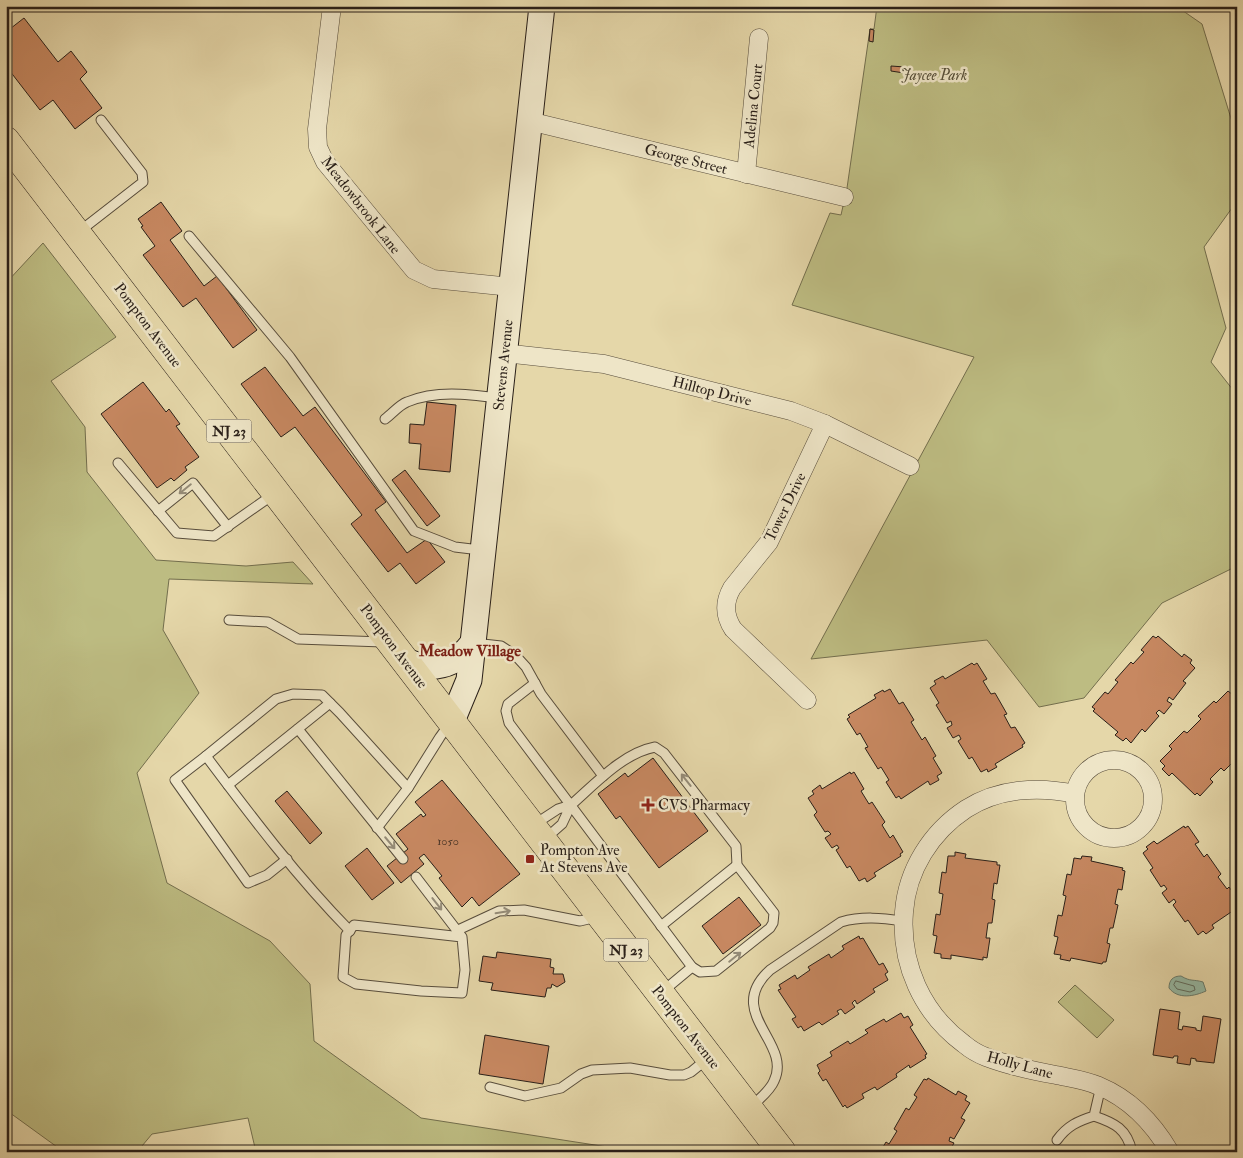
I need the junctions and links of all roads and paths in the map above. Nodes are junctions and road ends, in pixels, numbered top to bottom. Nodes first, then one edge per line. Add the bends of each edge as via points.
1 (332, 6) edge
2 (542, 6) edge
3 (759, 38) dead end
4 (101, 120) dead end
5 (529, 121) junction
6 (15, 156) edge
7 (746, 174) junction
8 (844, 198) dead end
9 (78, 233) junction
10 (189, 236) dead end
11 (512, 287) junction
12 (504, 354) junction
13 (500, 398) junction
14 (385, 419) dead end
15 (825, 424) junction
16 (118, 463) dead end
17 (910, 466) dead end
18 (276, 493) junction
19 (158, 511) junction
20 (228, 527) junction
21 (483, 550) junction
22 (229, 620) dead end
23 (473, 642) junction
24 (398, 651) junction
25 (535, 683) junction
26 (807, 700) dead end
27 (330, 703) junction
28 (452, 721) junction
29 (298, 729) junction
30 (206, 756) junction
31 (603, 776) junction
32 (228, 785) junction
33 (408, 788) junction
34 (1075, 794) junction
35 (571, 805) junction
36 (377, 828) junction
37 (537, 834) junction
38 (403, 859) dead end
39 (287, 860) junction
40 (736, 865) junction
41 (416, 877) dead end
42 (600, 916) junction
43 (903, 921) junction
44 (661, 926) junction
45 (350, 931) junction
46 (460, 933) junction
47 (692, 967) junction
48 (660, 994) junction
49 (709, 1058) junction
50 (1100, 1086) junction
51 (490, 1087) dead end
52 (749, 1109) junction
53 (1094, 1116) junction
54 (1057, 1140) dead end
55 (782, 1152) edge
56 (1132, 1152) edge
57 (1170, 1152) edge

1 - 11 street, Meadowbrook Lane via 317,129 318,147 325,162 414,270 433,278
2 - 5 main road, Stevens Avenue
3 - 7 street, Adelina Court
4 - 9 lane via 142,173 143,182
5 - 7 street, George Street
5 - 11 main road, Stevens Avenue
6 - 9 main road, Pompton Avenue / NJ 23
7 - 8 street, George Street
9 - 18 main road, Pompton Avenue / NJ 23
10 - 21 lane via 290,357 414,531 455,548
11 - 12 main road, Stevens Avenue
12 - 13 main road, Stevens Avenue
12 - 15 street, Hilltop Drive via 604,364 791,411
13 - 14 lane via 438,394 405,402
13 - 21 main road, Stevens Avenue
15 - 17 street, Hilltop Drive
15 - 26 street, Tower Drive via 769,542 732,588 726,608 733,629
16 - 19 lane
18 - 20 lane
18 - 24 main road, Pompton Avenue / NJ 23
19 - 20 lane via 177,533 214,536
20 -> 19 lane via 193,483
21 - 23 main road, Stevens Avenue
22 - 24 lane via 268,622 298,639
23 - 24 main road via 461,657 444,665 427,667 411,663
23 - 25 lane via 501,646 515,655
23 - 28 main road, Stevens Avenue via 469,680
24 - 28 main road, Pompton Avenue / NJ 23
25 - 31 lane
25 - 35 lane via 508,704 509,723
27 - 29 lane
27 - 30 lane via 322,695 293,694 276,699
27 - 33 lane
28 - 33 lane
28 - 37 main road, Pompton Avenue / NJ 23
29 - 32 lane
29 - 36 lane
30 - 32 lane
30 - 39 lane via 175,780 248,883 267,875
31 - 35 lane
40 -> 31 lane via 736,846 664,752 655,747 647,748 612,767
32 - 39 lane
33 - 36 lane
34 - 34 street via 1080,819 1089,829 1112,838 1125,836 1146,822 1153,797 1144,774 1128,763 1109,760 1086,772
34 - 43 street, Holly Lane via 1056,790 1011,792 982,801 956,817 933,838 917,864 907,894
35 - 37 lane via 552,813
35 - 37 lane via 562,824
35 - 44 lane
36 -> 38 lane
37 - 42 main road, Pompton Avenue / NJ 23
39 - 45 lane
40 - 44 lane
47 -> 40 lane via 700,972 716,971 773,923 774,913
41 -> 46 lane
46 -> 42 lane via 499,911 524,910 580,921
42 - 48 main road, Pompton Avenue / NJ 23
43 - 50 street, Holly Lane via 906,953 915,983 932,1012 956,1038 986,1057
43 - 52 lane via 874,918 841,922 762,977 755,987 754,1008 778,1067 768,1091
44 - 47 lane
45 - 46 lane via 354,925
45 - 46 lane via 346,934 343,977 356,984 453,993 462,993 466,970
47 - 48 lane
48 - 49 main road, Pompton Avenue / NJ 23
49 - 51 lane via 684,1075 630,1068 592,1070 560,1088 525,1096
49 - 52 main road, Pompton Avenue / NJ 23
50 - 53 lane
50 - 57 street, Holly Lane via 1138,1110
52 - 55 main road, Pompton Avenue / NJ 23
53 - 54 lane via 1076,1122
53 - 56 lane via 1123,1130

